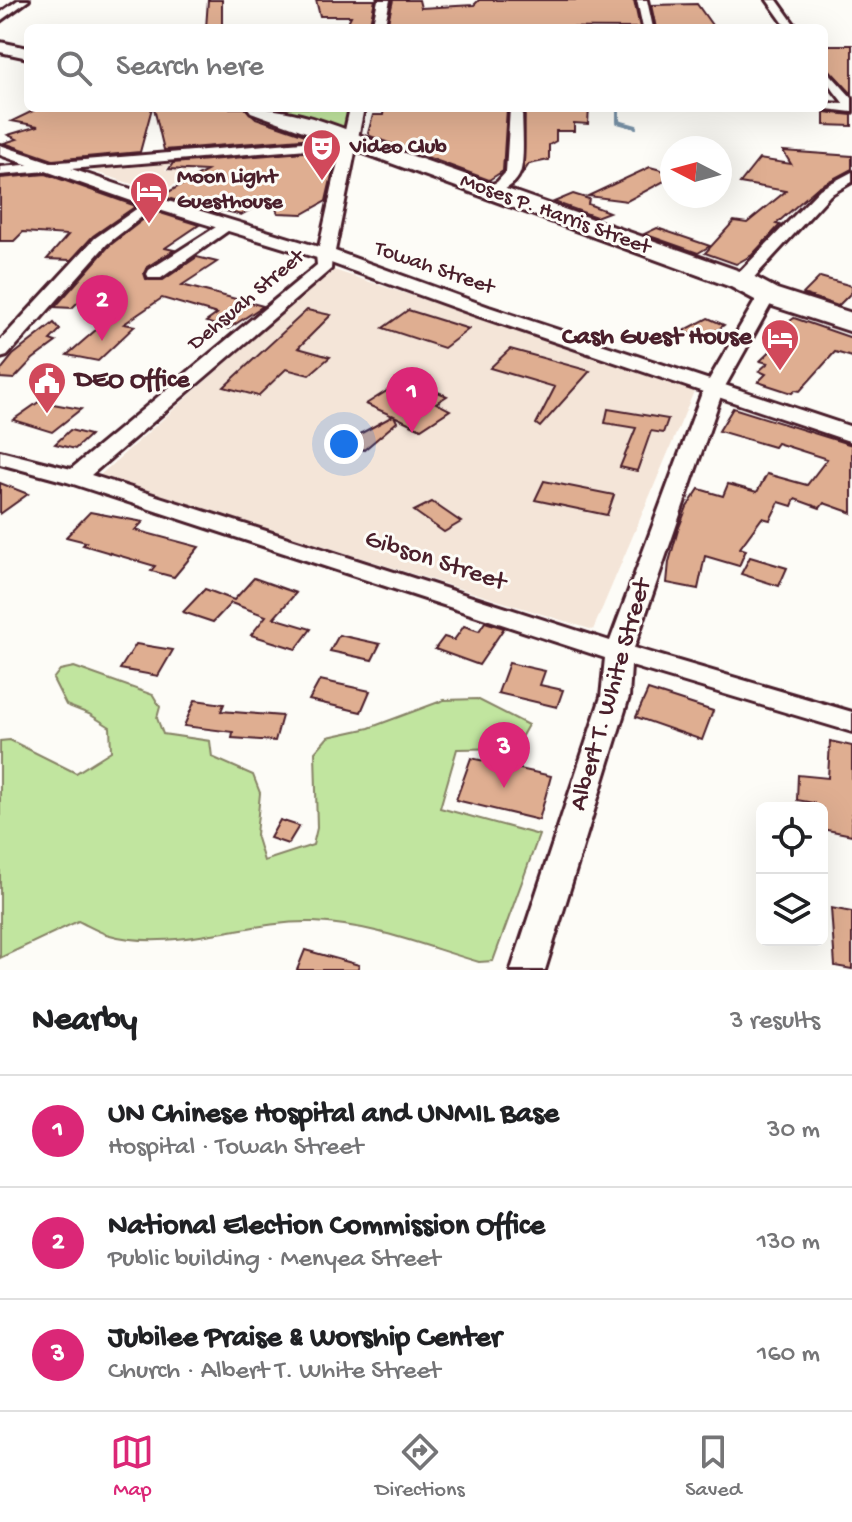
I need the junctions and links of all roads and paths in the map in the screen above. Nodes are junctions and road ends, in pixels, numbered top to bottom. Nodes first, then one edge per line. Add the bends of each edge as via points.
1 (24, 0) edge
2 (384, 0) edge
3 (642, 0) edge
4 (772, 0) edge
5 (0, 18) edge
6 (379, 24) edge
7 (647, 24) edge
8 (789, 24) edge
9 (0, 47) edge
10 (24, 52) edge
11 (828, 75) edge
12 (828, 107) edge
13 (852, 107) edge
14 (270, 112) edge
15 (356, 112) edge
16 (516, 112) edge
17 (350, 140) junction
18 (0, 143) edge
19 (0, 150) edge
20 (65, 164) junction
21 (43, 166) junction
22 (0, 171) edge
23 (852, 176) edge
24 (488, 191) junction
25 (152, 202) junction
26 (227, 225) junction
27 (327, 250) junction
28 (155, 274) dead end
29 (741, 281) junction
30 (767, 295) junction
31 (852, 323) edge
32 (0, 352) edge
33 (715, 384) junction
34 (852, 422) edge
35 (852, 435) edge
36 (0, 457) edge
37 (75, 477) junction
38 (619, 653) junction
39 (852, 722) edge
40 (528, 970) edge

1 - 5 street
2 - 6 street
3 - 7 street
4 - 8 street
9 - 10 highway
11 - 13 street
12 - 13 street
14 - 17 highway, Moses P. Harris Street
15 - 17 street, Dehsuah Street
16 - 24 street via 513,173
17 - 20 street
17 - 24 highway, Moses P. Harris Street
17 - 27 street, Dehsuah Street
18 - 20 street, Towah Street
19 - 21 street, Towah Street
20 - 21 street
20 - 27 street, Towah Street
21 - 22 street
21 - 25 street, Towah Street
23 - 29 street via 825,192
24 - 29 highway, Moses P. Harris Street
25 - 26 street, Towah Street
25 - 32 street via 101,241
26 - 27 street, Towah Street
26 - 28 street
27 - 33 street, Towah Street via 383,277
27 - 37 street, Dehsuah Street via 325,266
29 - 30 highway, Moses P. Harris Street
30 - 31 highway, Moses P. Harris Street
30 - 33 street, Albert T. White Street
33 - 34 street, Towah Street
33 - 35 street, Towah Street
33 - 38 street, Albert T. White Street
36 - 37 street, Gibson Street
37 - 38 street, Gibson Street
38 - 39 street, Gibson Street
38 - 40 street, Albert T. White Street via 615,697

